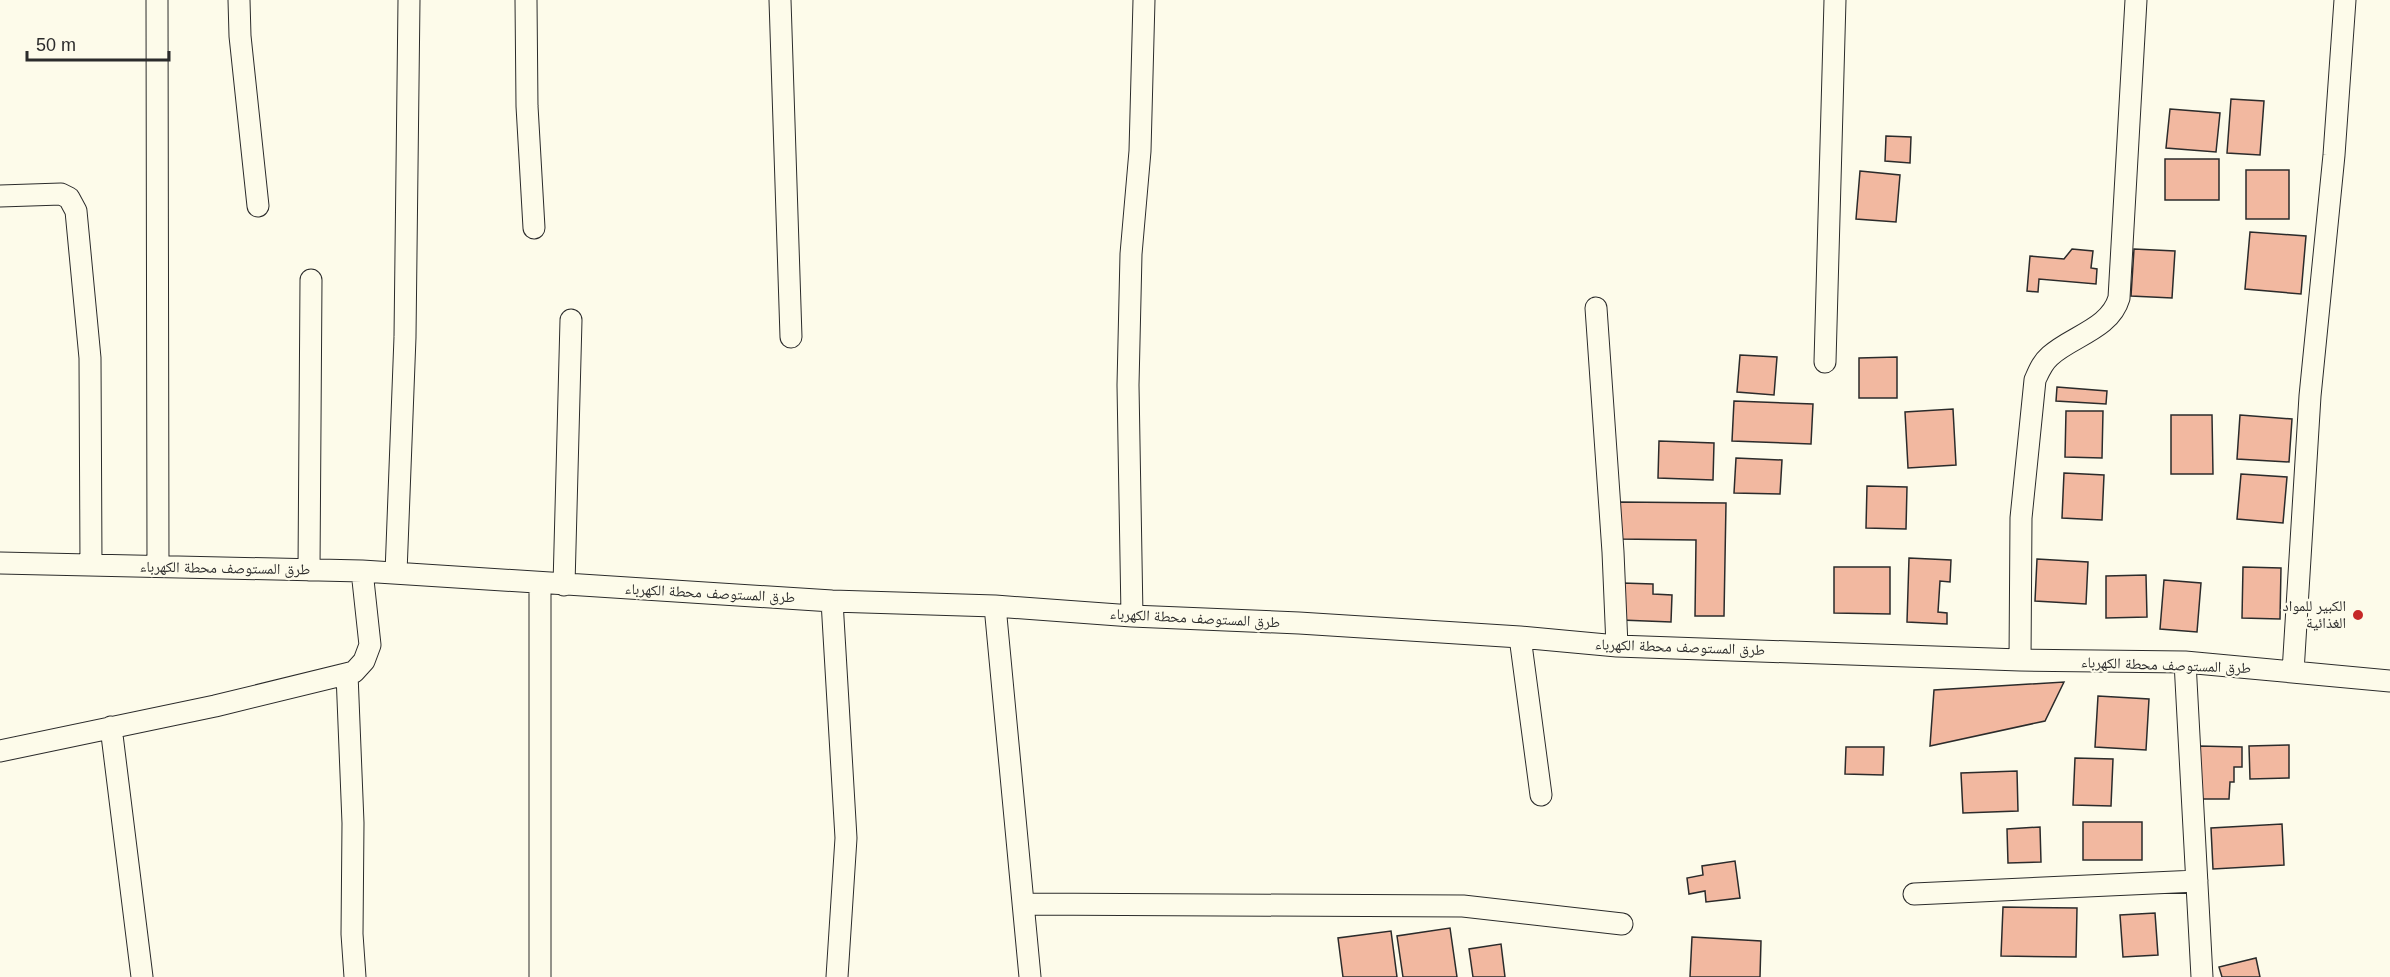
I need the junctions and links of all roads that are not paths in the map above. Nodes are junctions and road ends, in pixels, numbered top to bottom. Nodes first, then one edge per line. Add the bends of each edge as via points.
1 (157, 0) edge
2 (239, 0) edge
3 (409, 0) edge
4 (526, 0) edge
5 (780, 0) edge
6 (1144, 0) edge
7 (1835, 0) edge
8 (2136, 0) edge
9 (2345, 0) edge
10 (0, 196) edge
11 (258, 206) dead end
12 (534, 228) dead end
13 (311, 280) dead end
14 (1596, 308) dead end
15 (571, 320) dead end
16 (791, 337) dead end
17 (1825, 362) dead end
18 (0, 563) edge
19 (91, 565) junction
20 (158, 566) junction
21 (309, 570) junction
22 (362, 571) junction
23 (396, 573) junction
24 (540, 583) junction
25 (564, 585) junction
26 (832, 601) junction
27 (995, 606) junction
28 (1132, 616) junction
29 (1520, 637) junction
30 (1617, 646) junction
31 (2020, 660) junction
32 (2185, 662) junction
33 (2293, 672) junction
34 (347, 674) junction
35 (2390, 681) edge
36 (111, 727) junction
37 (0, 751) edge
38 (1541, 795) dead end
39 (2197, 880) junction
40 (1914, 894) dead end
41 (1024, 904) junction
42 (1622, 924) dead end
43 (142, 977) edge
44 (355, 977) edge
45 (540, 977) edge
46 (837, 977) edge
47 (1030, 977) edge
48 (2202, 977) edge

1 - 20 street
2 - 11 street
3 - 23 street via 405,337
4 - 12 street
5 - 16 street
6 - 28 street via 1128,385
7 - 17 street
8 - 31 street via 2119,298 2107,319 2050,356 2035,380 2021,518
9 - 33 street via 2310,396
10 - 19 street via 61,194 69,198 76,211 90,358
13 - 21 street
14 - 30 street
15 - 25 street
18 - 19 street, طرق المستوصف محطة الكهرباء
19 - 20 street, طرق المستوصف محطة الكهرباء
20 - 21 street, طرق المستوصف محطة الكهرباء
21 - 22 street, طرق المستوصف محطة الكهرباء
22 - 23 street, طرق المستوصف محطة الكهرباء
22 - 34 street via 370,645 364,661
23 - 24 street, طرق المستوصف محطة الكهرباء
24 - 25 street, طرق المستوصف محطة الكهرباء
24 - 45 street
25 - 26 street, طرق المستوصف محطة الكهرباء
26 - 27 street, طرق المستوصف محطة الكهرباء
26 - 46 street via 846,838
27 - 28 street, طرق المستوصف محطة الكهرباء
27 - 41 street
28 - 29 street, طرق المستوصف محطة الكهرباء
29 - 30 street, طرق المستوصف محطة الكهرباء
29 - 38 street
30 - 31 street, طرق المستوصف محطة الكهرباء
31 - 32 street, طرق المستوصف محطة الكهرباء
32 - 33 street, طرق المستوصف محطة الكهرباء
32 - 39 street
33 - 35 street, طرق المستوصف محطة الكهرباء
34 - 36 street
34 - 44 street
36 - 37 street
36 - 43 street
39 - 40 street
39 - 48 street
41 - 42 street via 1463,906
41 - 47 street

